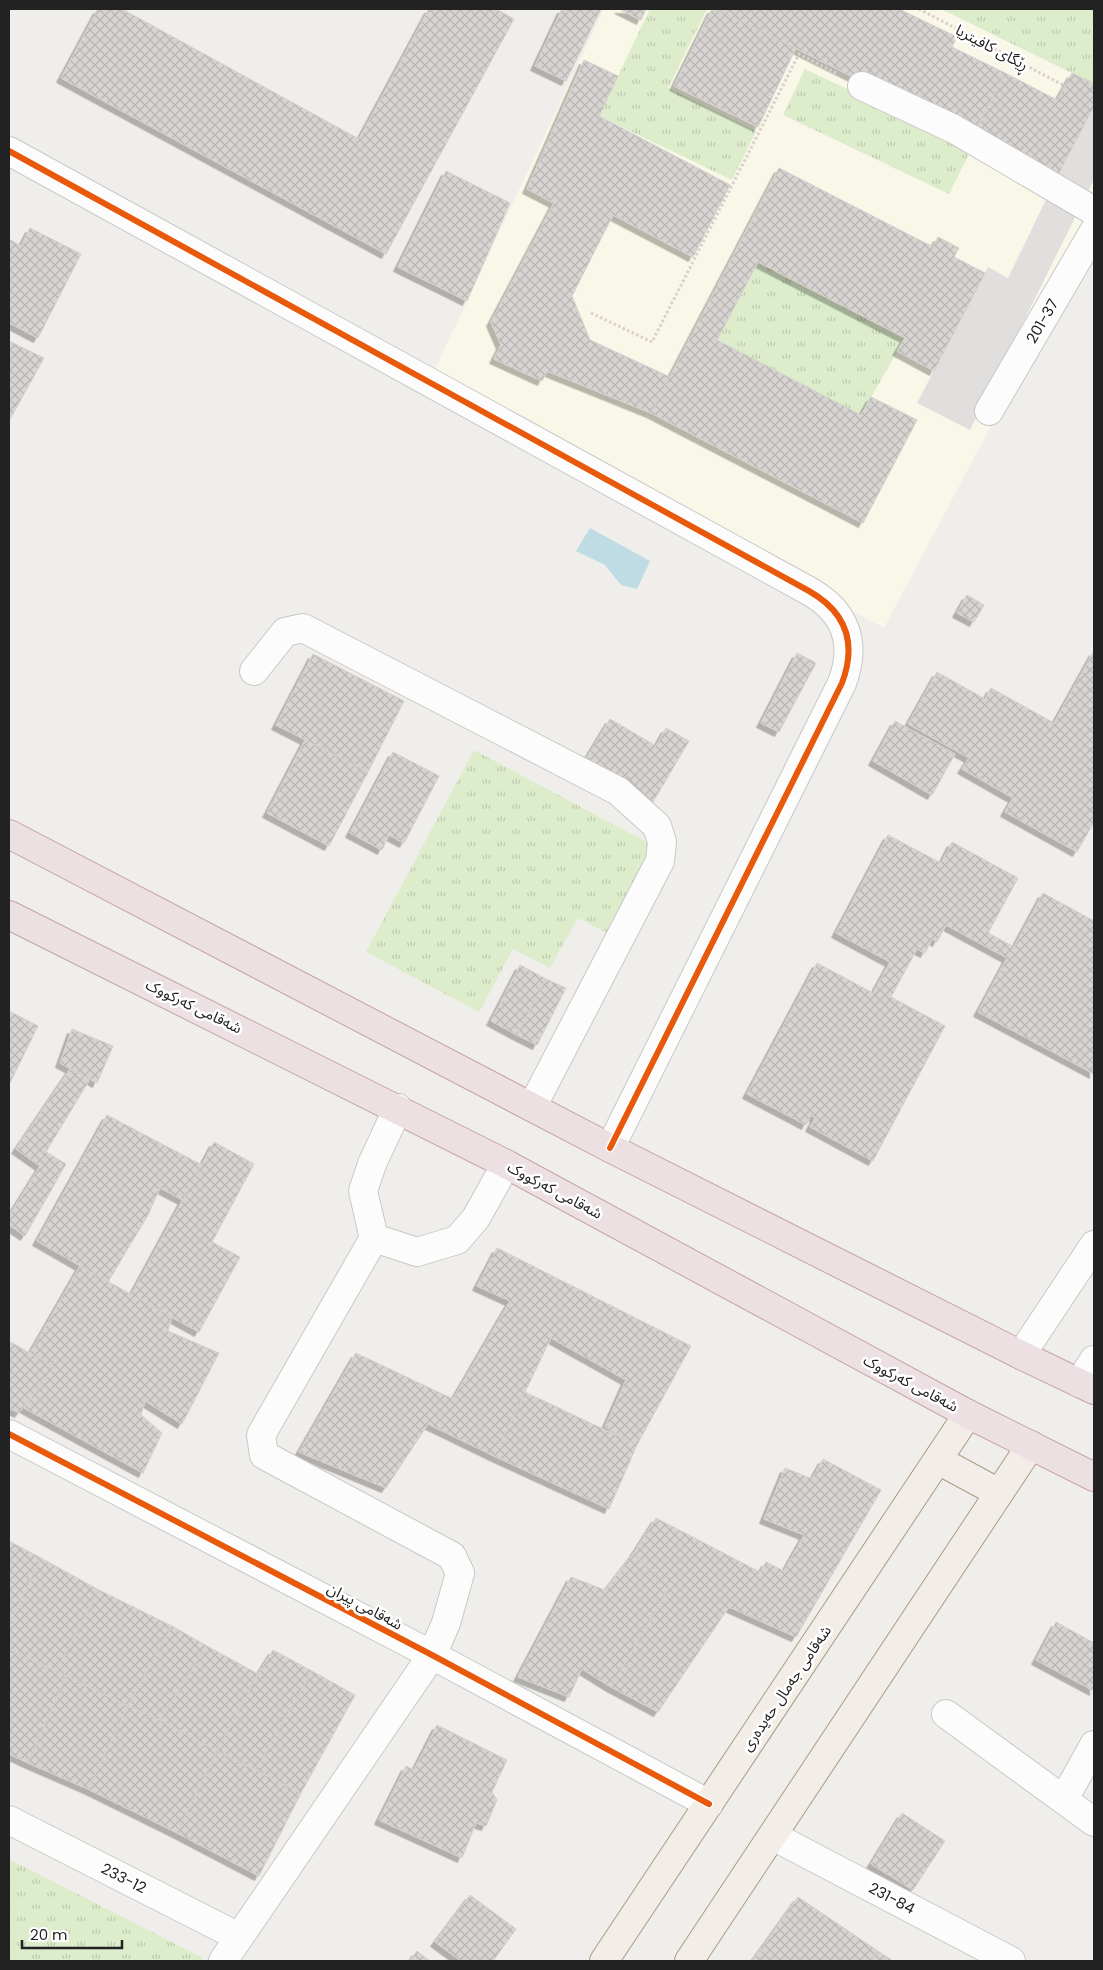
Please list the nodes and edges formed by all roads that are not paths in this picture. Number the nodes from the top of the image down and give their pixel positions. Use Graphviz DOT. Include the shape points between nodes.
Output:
graph roads {
  1 [pos="862,86"];
  2 [pos="9,152"];
  3 [pos="1094,211"];
  4 [pos="1094,231"];
  5 [pos="989,410"];
  6 [pos="254,671"];
  7 [pos="9,834"];
  8 [pos="9,915"];
  9 [pos="532,1107"];
  10 [pos="398,1108"];
  11 [pos="610,1148"];
  12 [pos="506,1164"];
  13 [pos="374,1238"];
  14 [pos="1094,1245"];
  15 [pos="1021,1355"];
  16 [pos="1094,1360"];
  17 [pos="1087,1386"];
  18 [pos="968,1414"];
  19 [pos="9,1434"];
  20 [pos="1031,1445"];
  21 [pos="938,1460"];
  22 [pos="1094,1477"];
  23 [pos="999,1493"];
  24 [pos="432,1655"];
  25 [pos="946,1714"];
  26 [pos="1094,1745"];
  27 [pos="1064,1799"];
  28 [pos="709,1804"];
  29 [pos="9,1820"];
  30 [pos="1094,1822"];
  31 [pos="773,1836"];
  32 [pos="239,1937"];
  33 [pos="223,1961"];
  34 [pos="604,1961"];
  35 [pos="689,1961"];
  36 [pos="1011,1961"];
  1 -- 3 [label="street" via="954,129"];
  2 -- 11 [label="street" via="808,591 837,613 846,629 849,647 848,666 842,683"];
  4 -- 5 [label="street, 201-37"];
  6 -- 9 [label="street" via="285,632 303,628 618,791 657,826 662,842 660,861"];
  7 -- 9 [label="highway"];
  8 -- 10 [label="highway, شەقامی کەرکووک"];
  9 -- 11 [label="highway"];
  10 -- 12 [label="highway, شەقامی کەرکووک"];
  10 -- 13 [label="street" via="363,1191"];
  11 -- 15 [label="highway"];
  12 -- 13 [label="street" via="476,1218 457,1240 417,1252"];
  12 -- 18 [label="highway, شەقامی کەرکووک"];
  13 -- 24 [label="street" via="261,1436 264,1455 452,1556 460,1573 446,1623"];
  14 -- 15 [label="street"];
  15 -- 17 [label="highway"];
  16 -- 17 [label="street"];
  18 -- 20 [label="highway, شەقامی کەرکووک"];
  18 -- 21 [label="main road, شەقامی جەمال حەیدەری"];
  19 -- 24 [label="street, شەقامی پیران"];
  20 -- 22 [label="highway, شەقامی کەرکووک"];
  20 -- 23 [label="main road"];
  21 -- 23 [label="main road"];
  21 -- 28 [label="main road, شەقامی جەمال حەیدەری"];
  23 -- 31 [label="main road"];
  24 -- 28 [label="street, شەقامی پیران"];
  24 -- 32 [label="street"];
  25 -- 27 [label="street"];
  26 -- 27 [label="street"];
  27 -- 30 [label="street"];
  28 -- 34 [label="main road, شەقامی جەمال حەیدەری"];
  29 -- 32 [label="street, 233-12"];
  31 -- 35 [label="main road"];
  31 -- 36 [label="street, 231-84"];
  32 -- 33 [label="street"];
}
